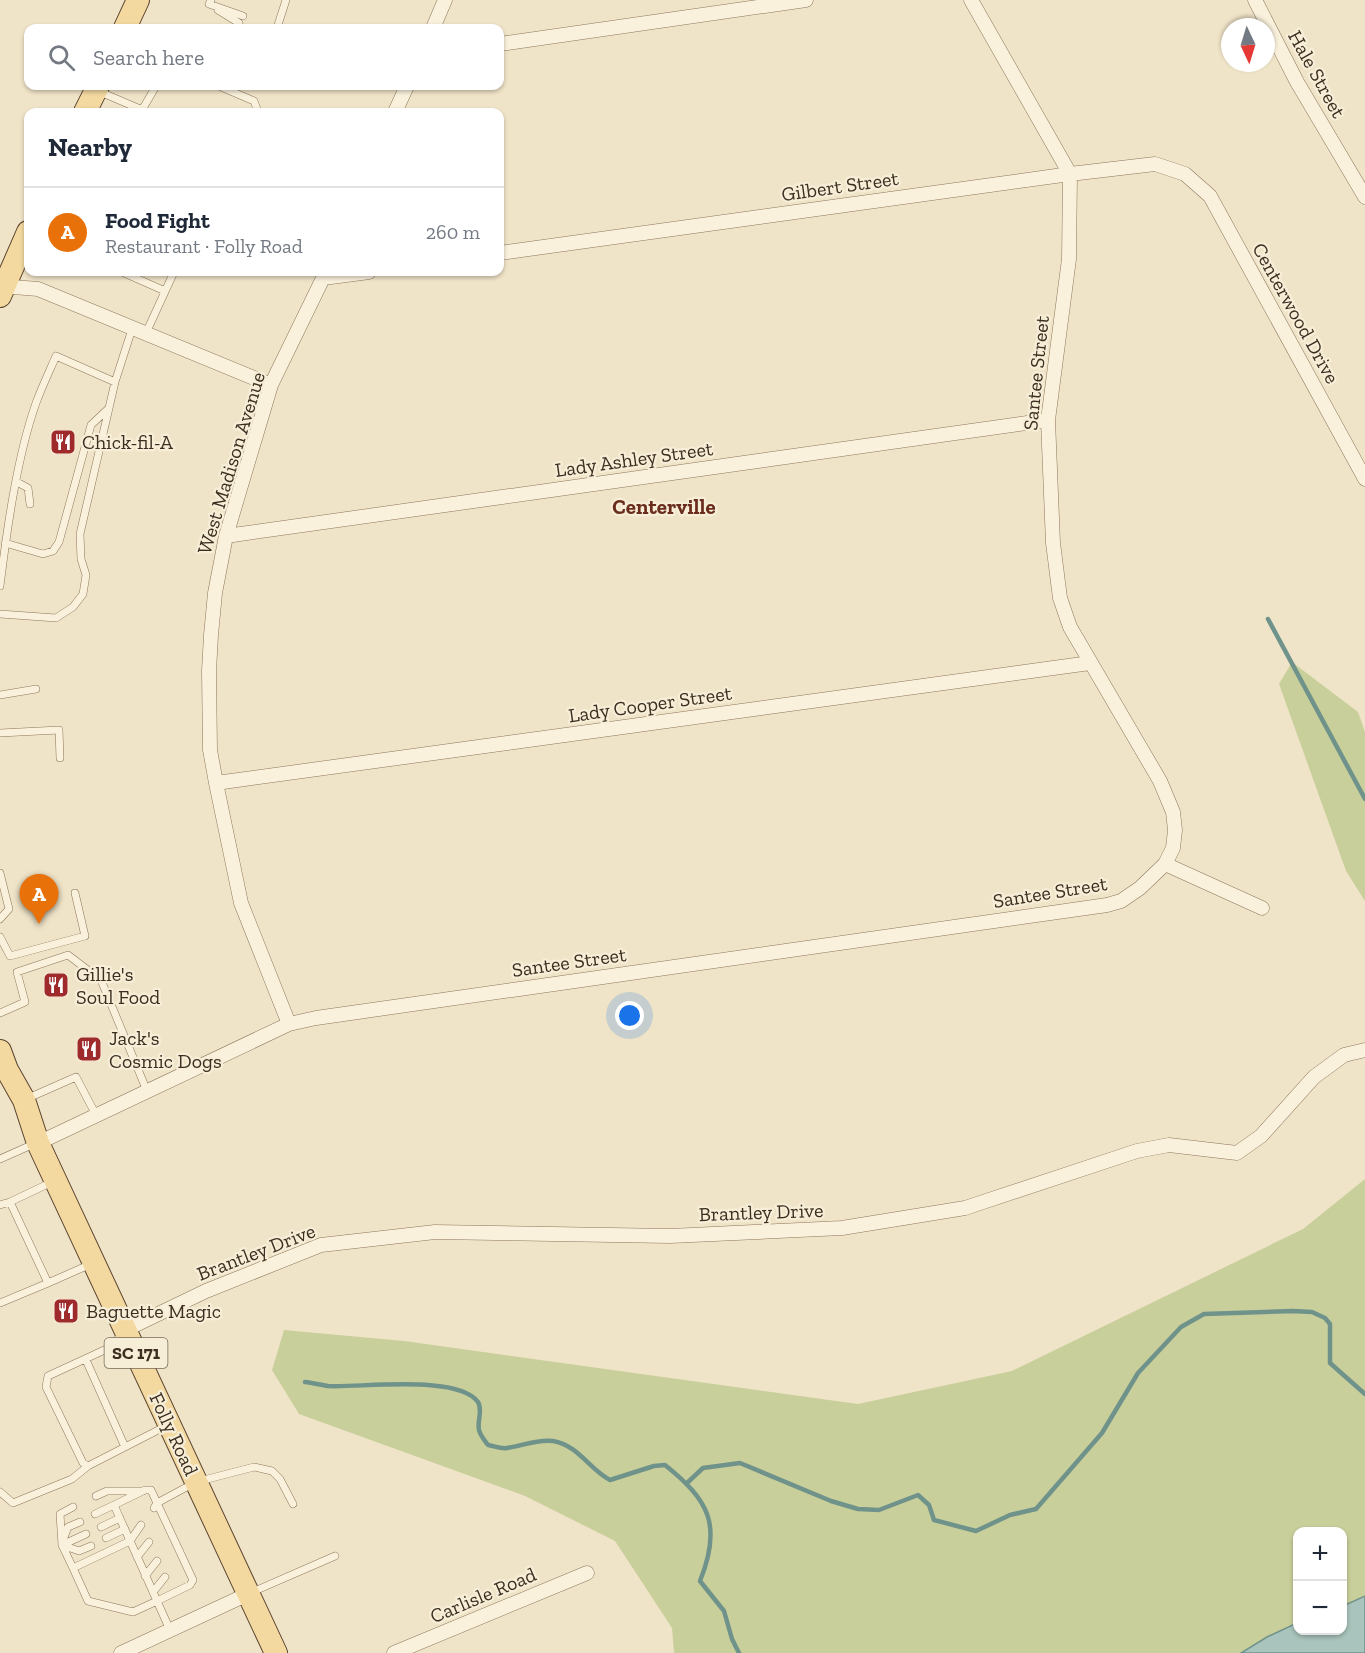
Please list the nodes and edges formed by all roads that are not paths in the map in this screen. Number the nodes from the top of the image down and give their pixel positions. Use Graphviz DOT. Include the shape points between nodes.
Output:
graph roads {
  1 [pos="138,0"];
  2 [pos="286,0"];
  3 [pos="446,0"];
  4 [pos="806,0"];
  5 [pos="971,0"];
  6 [pos="1255,0"];
  7 [pos="210,2"];
  8 [pos="243,16"];
  9 [pos="239,23"];
  10 [pos="127,24"];
  11 [pos="278,24"];
  12 [pos="435,24"];
  13 [pos="504,43"];
  14 [pos="96,90"];
  15 [pos="101,90"];
  16 [pos="154,90"];
  17 [pos="228,90"];
  18 [pos="405,90"];
  19 [pos="87,108"];
  20 [pos="139,108"];
  21 [pos="146,108"];
  22 [pos="256,108"];
  23 [pos="397,108"];
  24 [pos="1070,174"];
  25 [pos="1185,174"];
  26 [pos="1365,197"];
  27 [pos="24,240"];
  28 [pos="504,252"];
  29 [pos="131,276"];
  30 [pos="172,276"];
  31 [pos="324,276"];
  32 [pos="1,289"];
  33 [pos="165,291"];
  34 [pos="139,331"];
  35 [pos="115,382"];
  36 [pos="272,385"];
  37 [pos="109,407"];
  38 [pos="1048,420"];
  39 [pos="1365,479"];
  40 [pos="17,482"];
  41 [pos="30,504"];
  42 [pos="226,536"];
  43 [pos="5,543"];
  44 [pos="0,586"];
  45 [pos="0,614"];
  46 [pos="1090,663"];
  47 [pos="36,689"];
  48 [pos="0,695"];
  49 [pos="0,733"];
  50 [pos="60,758"];
  51 [pos="216,783"];
  52 [pos="1166,864"];
  53 [pos="0,873"];
  54 [pos="75,893"];
  55 [pos="1262,908"];
  56 [pos="0,919"];
  57 [pos="0,937"];
  58 [pos="0,1012"];
  59 [pos="289,1024"];
  60 [pos="1365,1050"];
  61 [pos="0,1051"];
  62 [pos="147,1091"];
  63 [pos="24,1100"];
  64 [pos="96,1115"];
  65 [pos="38,1143"];
  66 [pos="0,1159"];
  67 [pos="55,1180"];
  68 [pos="10,1202"];
  69 [pos="0,1205"];
  70 [pos="94,1263"];
  71 [pos="48,1283"];
  72 [pos="0,1303"];
  73 [pos="126,1330"];
  74 [pos="86,1359"];
  75 [pos="169,1425"];
  76 [pos="125,1447"];
  77 [pos="88,1466"];
  78 [pos="196,1482"];
  79 [pos="145,1491"];
  80 [pos="0,1492"];
  81 [pos="96,1496"];
  82 [pos="293,1504"];
  83 [pos="114,1505"];
  84 [pos="156,1505"];
  85 [pos="73,1507"];
  86 [pos="95,1514"];
  87 [pos="120,1518"];
  88 [pos="80,1522"];
  89 [pos="141,1525"];
  90 [pos="101,1527"];
  91 [pos="125,1529"];
  92 [pos="86,1534"];
  93 [pos="106,1538"];
  94 [pos="130,1541"];
  95 [pos="149,1542"];
  96 [pos="62,1545"];
  97 [pos="91,1546"];
  98 [pos="335,1556"];
  99 [pos="137,1557"];
  100 [pos="157,1561"];
  101 [pos="73,1568"];
  102 [pos="586,1573"];
  103 [pos="146,1576"];
  104 [pos="165,1577"];
  105 [pos="153,1592"];
  106 [pos="248,1594"];
  107 [pos="157,1601"];
  108 [pos="170,1630"];
  109 [pos="422,1648"];
  110 [pos="121,1653"];
  111 [pos="276,1653"];
  112 [pos="394,1653"];
  1 -- 10 [label="main road"];
  2 -- 11 [label="lane"];
  3 -- 12 [label="street"];
  4 -- 13 [label="street"];
  5 -- 24 [label="street"];
  6 -- 26 [label="street, Hale Street" via="1297,82"];
  7 -- 8 [label="lane"];
  7 -- 9 [label="lane"];
  14 -- 19 [label="main road"];
  15 -- 20 [label="lane"];
  16 -- 21 [label="lane"];
  17 -- 22 [label="lane" via="254,102"];
  18 -- 23 [label="street"];
  24 -- 25 [label="street, Gilbert Street" via="1155,164"];
  24 -- 28 [label="street, Gilbert Street"];
  24 -- 38 [label="street, Santee Street" via="1069,260"];
  25 -- 39 [label="street, Centerwood Drive" via="1210,196"];
  27 -- 32 [label="main road"];
  29 -- 33 [label="lane"];
  30 -- 33 [label="lane"];
  31 -- 36 [label="street, West Madison Avenue"];
  32 -- 34 [label="street" via="38,289"];
  33 -- 34 [label="lane"];
  34 -- 35 [label="lane"];
  34 -- 36 [label="street"];
  35 -- 37 [label="lane"];
  35 -- 40 [label="lane" via="56,356 36,404"];
  36 -- 42 [label="street, West Madison Avenue"];
  37 -- 43 [label="lane" via="91,425 59,542 53,551 43,554"];
  37 -- 45 [label="lane" via="80,534 86,575 83,594 73,607 56,618"];
  38 -- 42 [label="street, Lady Ashley Street"];
  38 -- 46 [label="street, Santee Street" via="1053,543 1060,598 1070,627"];
  40 -- 41 [label="lane" via="28,488"];
  40 -- 43 [label="lane"];
  42 -- 51 [label="street, West Madison Avenue" via="215,593 209,671 210,750"];
  43 -- 44 [label="lane"];
  46 -- 51 [label="street, Lady Cooper Street"];
  46 -- 52 [label="street, Santee Street" via="1160,781 1173,812 1173,848"];
  47 -- 48 [label="lane"];
  49 -- 50 [label="lane" via="59,730"];
  51 -- 59 [label="street, West Madison Avenue" via="241,903"];
  52 -- 55 [label="street"];
  52 -- 59 [label="street, Santee Street" via="1140,888 1107,905"];
  53 -- 56 [label="lane" via="9,909"];
  54 -- 57 [label="lane" via="85,936 10,956"];
  58 -- 62 [label="lane" via="26,1002 17,972 68,955 101,980"];
  59 -- 62 [label="street, Santee Street"];
  60 -- 73 [label="street, Brantley Drive" via="1344,1055 1314,1077 1261,1136 1237,1153 1170,1145 1137,1151 965,1208 842,1228 670,1236 435,1232 321,1245 206,1291"];
  61 -- 63 [label="main road, Folly Road / SC 171"];
  62 -- 64 [label="street, Santee Street"];
  63 -- 64 [label="lane" via="76,1077"];
  63 -- 65 [label="main road, Folly Road / SC 171"];
  64 -- 65 [label="street, Santee Street"];
  65 -- 66 [label="lane"];
  65 -- 67 [label="main road, Folly Road / SC 171"];
  67 -- 68 [label="lane"];
  67 -- 70 [label="main road, Folly Road / SC 171"];
  68 -- 69 [label="lane"];
  68 -- 71 [label="lane"];
  70 -- 71 [label="lane"];
  70 -- 73 [label="main road, Folly Road / SC 171"];
  71 -- 72 [label="lane"];
  73 -- 74 [label="lane" via="111,1347"];
  73 -- 75 [label="main road, Folly Road / SC 171"];
  74 -- 76 [label="lane"];
  74 -- 77 [label="lane" via="48,1376 45,1388 82,1463"];
  75 -- 76 [label="lane"];
  75 -- 78 [label="main road, Folly Road / SC 171"];
  76 -- 77 [label="lane"];
  77 -- 80 [label="lane" via="72,1479 13,1503"];
  78 -- 82 [label="lane" via="254,1467 272,1471"];
  78 -- 84 [label="lane"];
  78 -- 106 [label="main road, Folly Road / SC 171"];
  79 -- 81 [label="lane" via="107,1491"];
  79 -- 83 [label="lane"];
  79 -- 84 [label="lane" via="151,1490"];
  83 -- 86 [label="lane"];
  83 -- 87 [label="lane"];
  84 -- 107 [label="lane" via="193,1580"];
  85 -- 96 [label="lane" via="60,1514"];
  87 -- 90 [label="lane"];
  87 -- 91 [label="lane"];
  88 -- 96 [label="lane" via="68,1527"];
  89 -- 94 [label="lane"];
  91 -- 93 [label="lane"];
  91 -- 94 [label="lane"];
  92 -- 96 [label="lane"];
  94 -- 99 [label="lane"];
  94 -- 101 [label="lane"];
  95 -- 99 [label="lane"];
  96 -- 97 [label="lane" via="79,1551"];
  96 -- 101 [label="lane"];
  98 -- 106 [label="lane"];
  99 -- 103 [label="lane"];
  100 -- 103 [label="lane"];
  101 -- 107 [label="lane" via="88,1601 133,1612"];
  102 -- 109 [label="street, Carlisle Road"];
  103 -- 105 [label="lane"];
  104 -- 105 [label="lane"];
  105 -- 107 [label="lane"];
  106 -- 108 [label="street"];
  106 -- 111 [label="main road, Folly Road / SC 171"];
  107 -- 108 [label="lane"];
  108 -- 110 [label="street"];
  109 -- 112 [label="street, Carlisle Road"];
}
